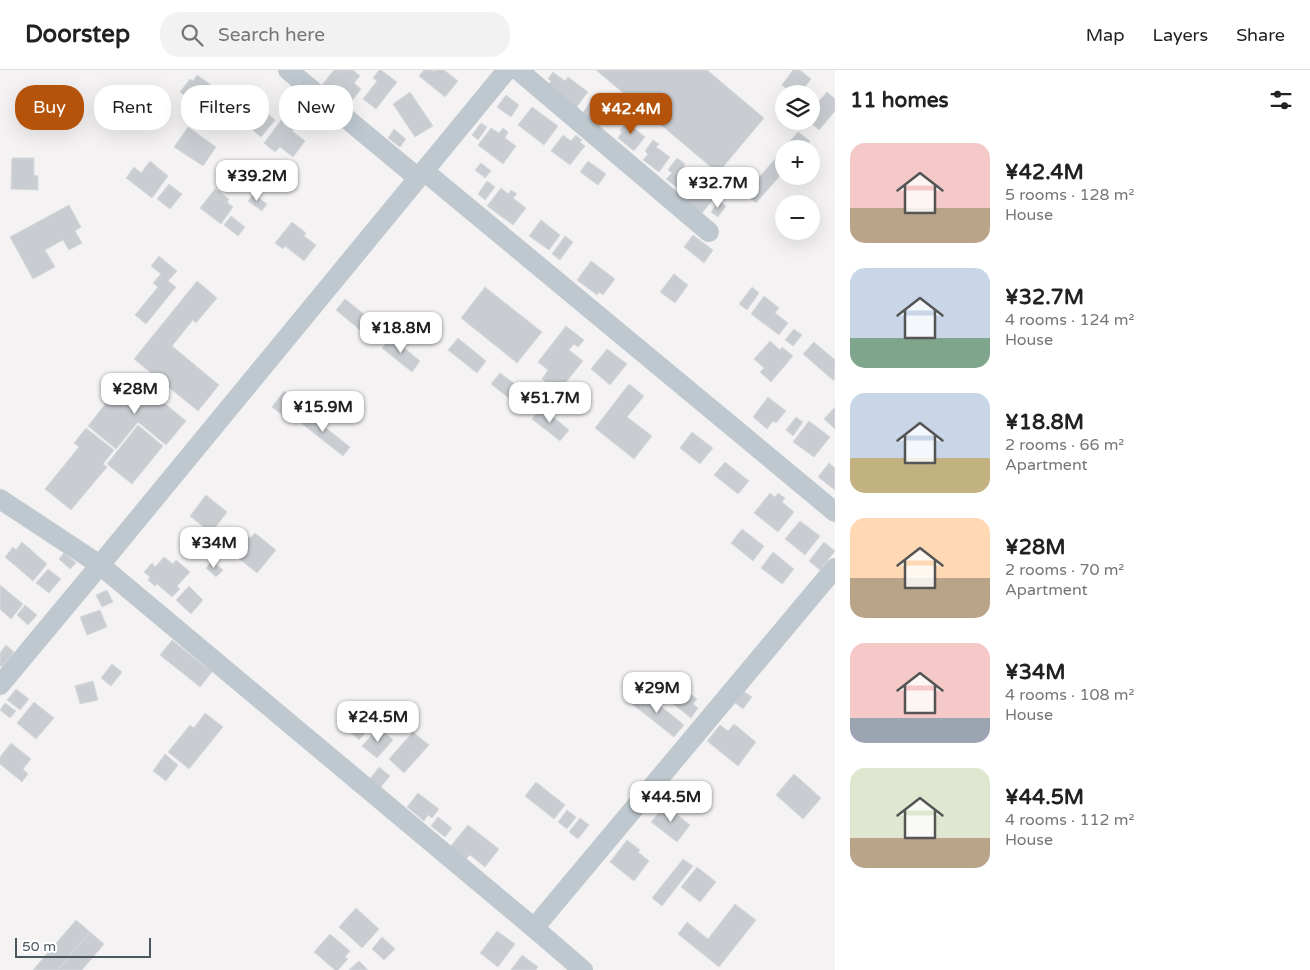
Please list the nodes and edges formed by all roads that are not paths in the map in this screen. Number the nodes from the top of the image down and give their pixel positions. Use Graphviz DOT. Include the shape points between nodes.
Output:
graph roads {
  1 [pos="288,70"];
  2 [pos="507,70"];
  3 [pos="518,70"];
  4 [pos="421,175"];
  5 [pos="709,232"];
  6 [pos="0,499"];
  7 [pos="835,512"];
  8 [pos="100,565"];
  9 [pos="835,568"];
  10 [pos="0,685"];
  11 [pos="534,928"];
  12 [pos="583,970"];
  1 -- 4 [label="street"];
  2 -- 4 [label="street"];
  3 -- 5 [label="street"];
  4 -- 7 [label="street"];
  4 -- 8 [label="street"];
  6 -- 8 [label="street"];
  8 -- 10 [label="street"];
  8 -- 11 [label="street"];
  9 -- 11 [label="street"];
  11 -- 12 [label="street"];
}
